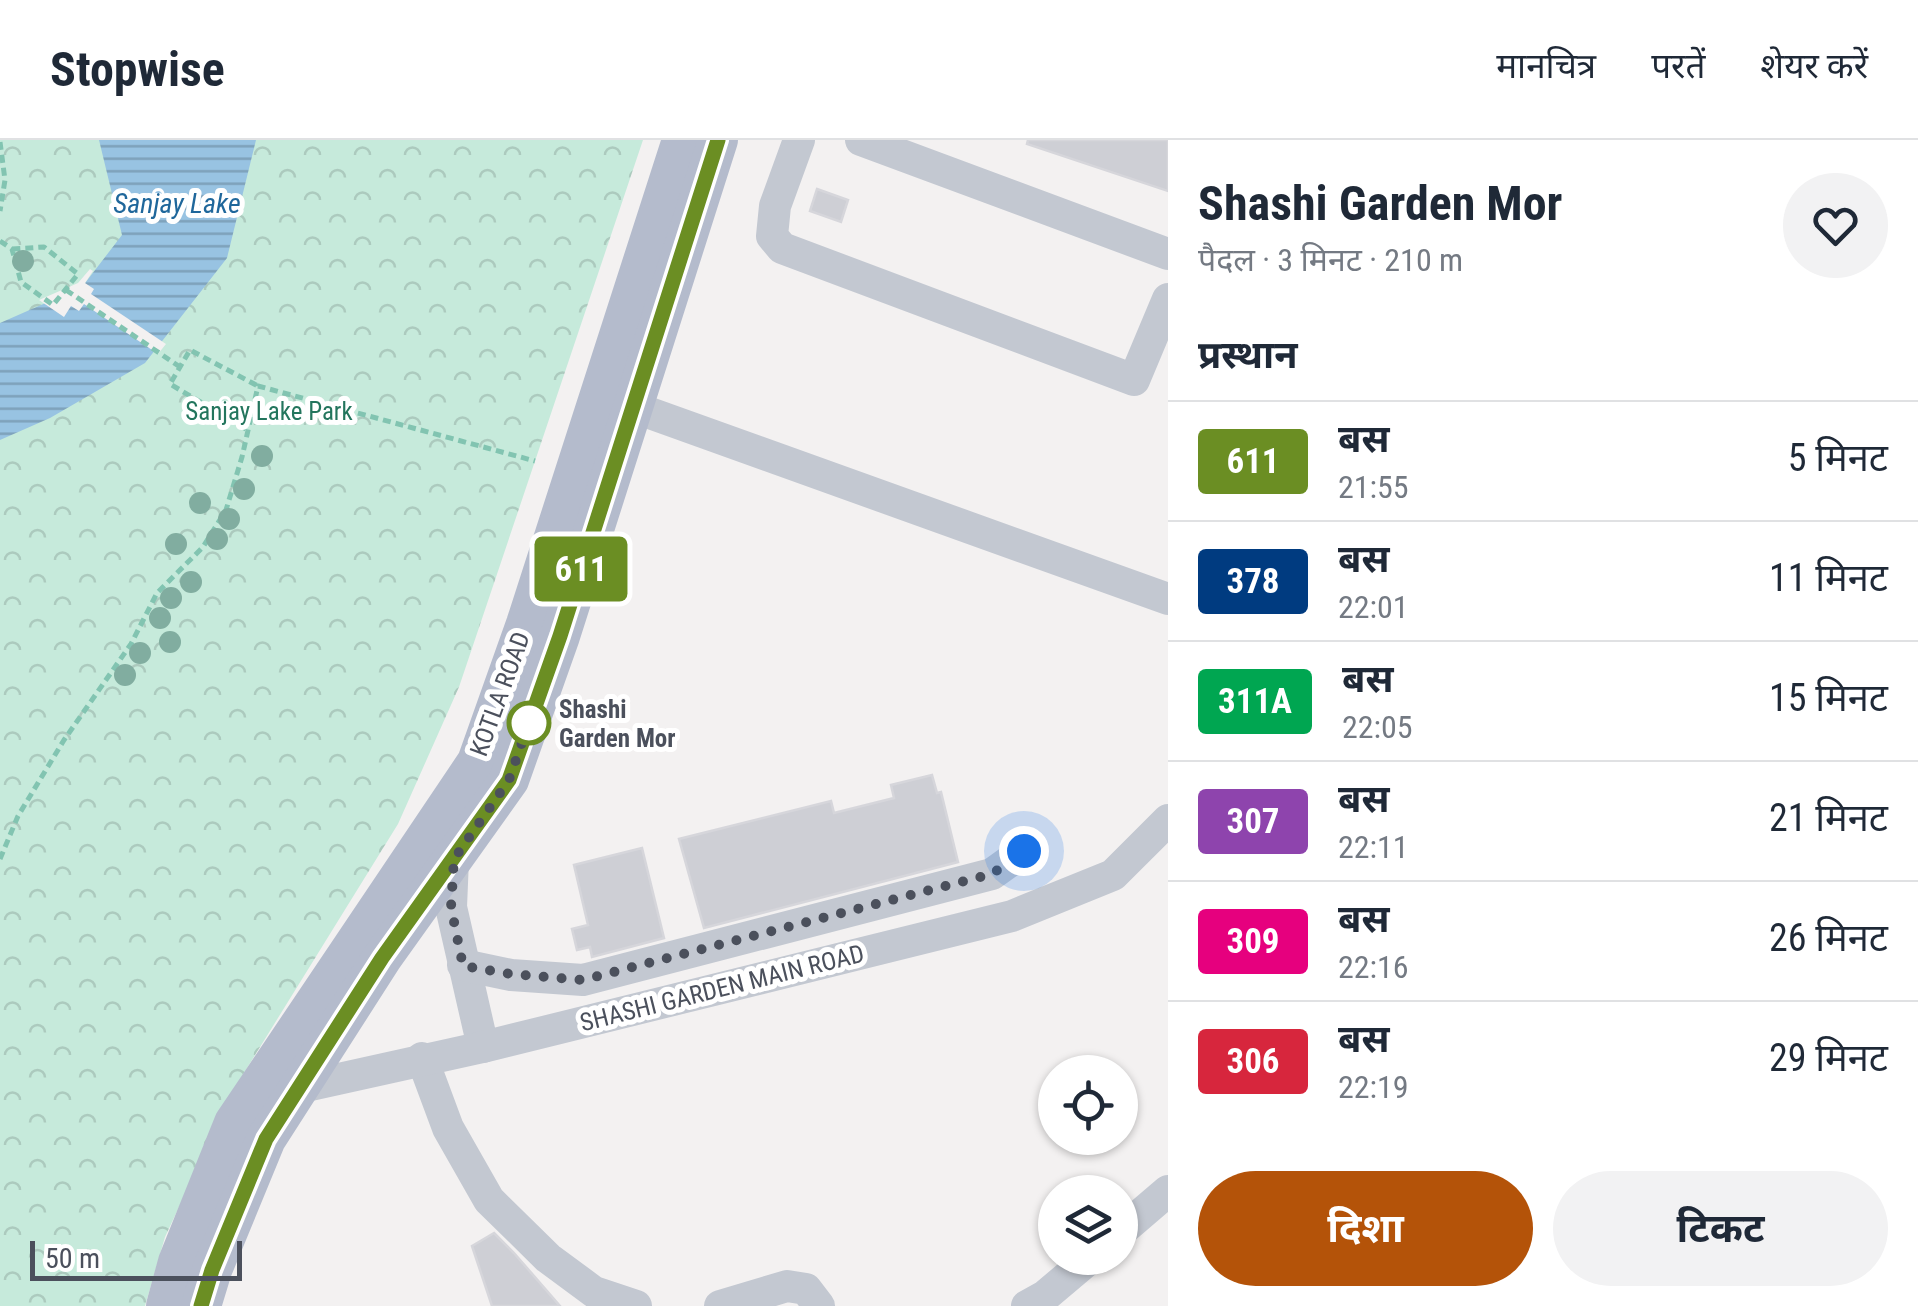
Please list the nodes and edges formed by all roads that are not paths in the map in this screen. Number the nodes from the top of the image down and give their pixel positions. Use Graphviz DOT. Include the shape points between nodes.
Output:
graph roads {
  1 [pos="682,140"];
  2 [pos="718,140"];
  3 [pos="799,140"];
  4 [pos="861,140"];
  5 [pos="1168,254"];
  6 [pos="1168,299"];
  7 [pos="633,407"];
  8 [pos="1168,599"];
  9 [pos="1168,820"];
  10 [pos="1024,851"];
  11 [pos="454,859"];
  12 [pos="463,966"];
  13 [pos="483,1047"];
  14 [pos="422,1058"];
  15 [pos="299,1088"];
  16 [pos="250,1099"];
  17 [pos="1168,1191"];
  18 [pos="1138,1217"];
  19 [pos="1070,1275"];
  20 [pos="595,1299"];
  21 [pos="166,1306"];
  22 [pos="201,1306"];
  23 [pos="636,1306"];
  24 [pos="720,1306"];
  25 [pos="819,1306"];
  26 [pos="1027,1306"];
  1 -- 16 [label="main road, KOTLA ROAD" via="477,762"];
  2 -- 7 [label="main road, KOTLA ROAD"];
  3 -- 6 [label="street" via="776,206 772,236 782,248 1134,380"];
  4 -- 5 [label="street"];
  7 -- 8 [label="street"];
  7 -- 11 [label="main road, KOTLA ROAD" via="509,780"];
  9 -- 13 [label="street, SHASHI GARDEN MAIN ROAD" via="1113,875 1012,916"];
  10 -- 12 [label="street" via="992,874 583,980"];
  11 -- 12 [label="street" via="451,907"];
  11 -- 15 [label="main road, KOTLA ROAD"];
  12 -- 13 [label="street"];
  13 -- 14 [label="street, SHASHI GARDEN MAIN ROAD"];
  14 -- 15 [label="street, SHASHI GARDEN MAIN ROAD"];
  14 -- 20 [label="street" via="448,1128 489,1200"];
  15 -- 16 [label="street, SHASHI GARDEN MAIN ROAD"];
  15 -- 22 [label="main road, KOTLA ROAD" via="266,1139"];
  16 -- 21 [label="main road, KOTLA ROAD" via="234,1123"];
  17 -- 18 [label="street"];
  19 -- 26 [label="street"];
  20 -- 23 [label="street"];
  24 -- 25 [label="street" via="787,1286 806,1289"];
}
